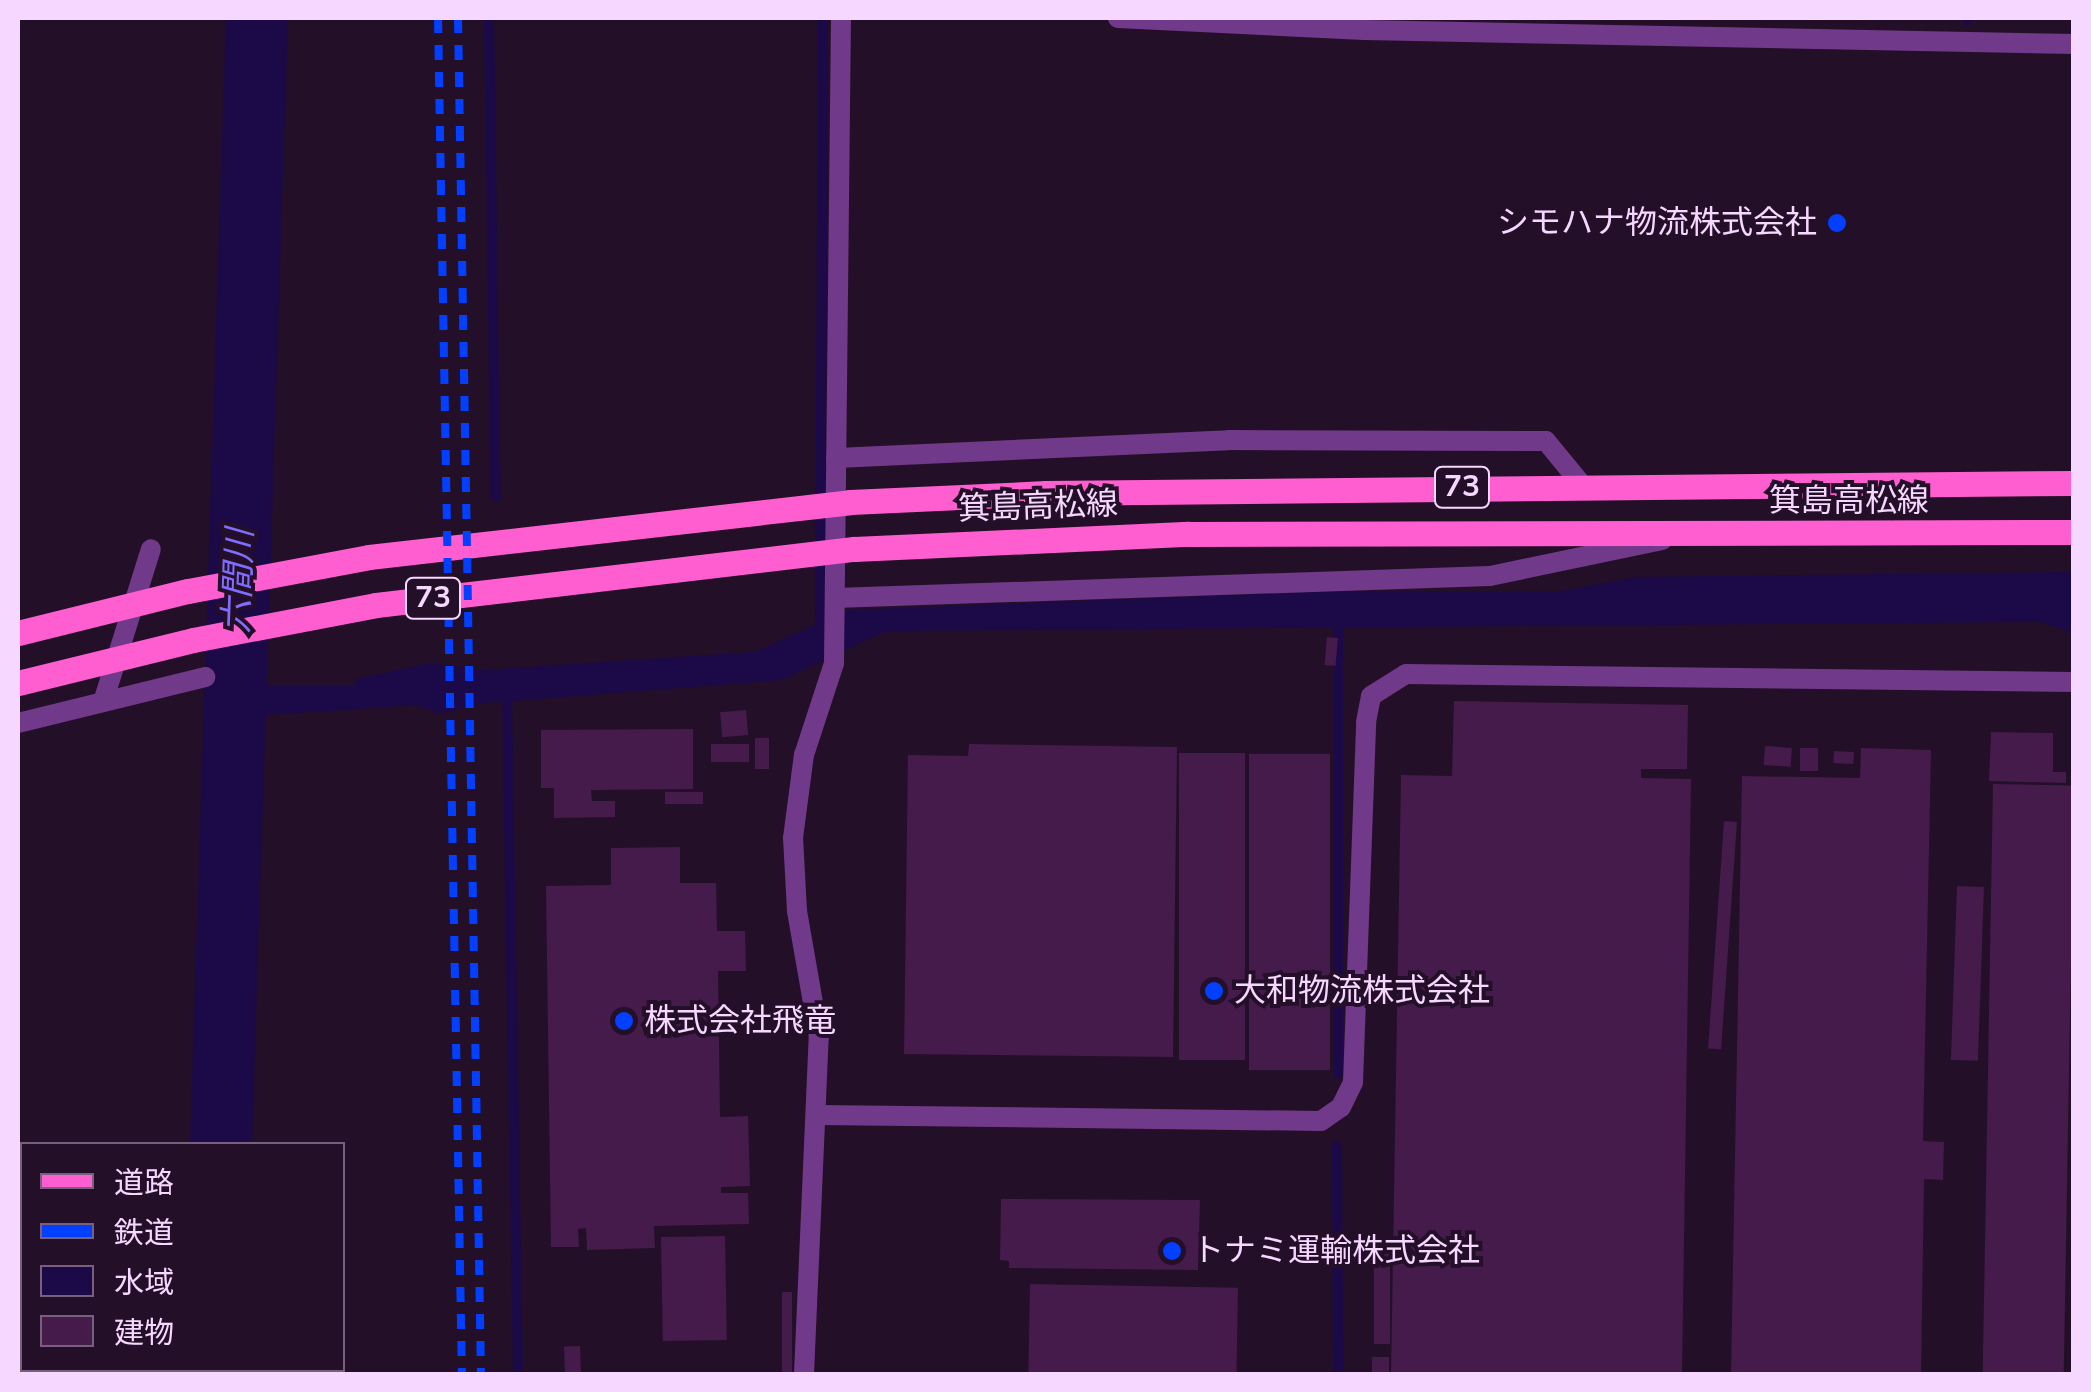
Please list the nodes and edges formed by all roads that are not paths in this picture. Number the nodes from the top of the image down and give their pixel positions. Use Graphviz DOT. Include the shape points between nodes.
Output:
graph roads {
  1 [pos="841,18"];
  2 [pos="1118,18"];
  3 [pos="1364,24"];
  4 [pos="2074,44"];
  5 [pos="836,458"];
  6 [pos="2074,483"];
  7 [pos="1584,486"];
  8 [pos="2074,532"];
  9 [pos="1688,535"];
  10 [pos="151,549"];
  11 [pos="834,605"];
  12 [pos="18,633"];
  13 [pos="205,677"];
  14 [pos="2074,682"];
  15 [pos="18,684"];
  16 [pos="102,702"];
  17 [pos="18,724"];
  18 [pos="818,1116"];
  19 [pos="804,1374"];
  1 -- 5 [label="street"];
  2 -- 3 [label="street"];
  3 -- 4 [label="street"];
  5 -- 7 [label="street" via="1229,440 1546,441"];
  5 -- 11 [label="street"];
  6 -- 7 [label="main road, 箕島高松線 / 73"];
  7 -- 12 [label="main road, 箕島高松線 / 73" via="1046,492 850,502 369,557 188,590"];
  8 -- 9 [label="main road, 箕島高松線 / 73"];
  9 -- 11 [label="street" via="1490,576"];
  9 -- 15 [label="main road, 箕島高松線 / 73" via="1189,534 854,550 376,606 193,640"];
  10 -- 16 [label="street"];
  11 -- 18 [label="street" via="834,663 804,755 793,838 797,910 818,1037"];
  13 -- 16 [label="street"];
  14 -- 18 [label="street" via="1406,674 1371,696 1366,722 1353,1082 1342,1107 1321,1121"];
  16 -- 17 [label="street"];
  18 -- 19 [label="street"];
}
